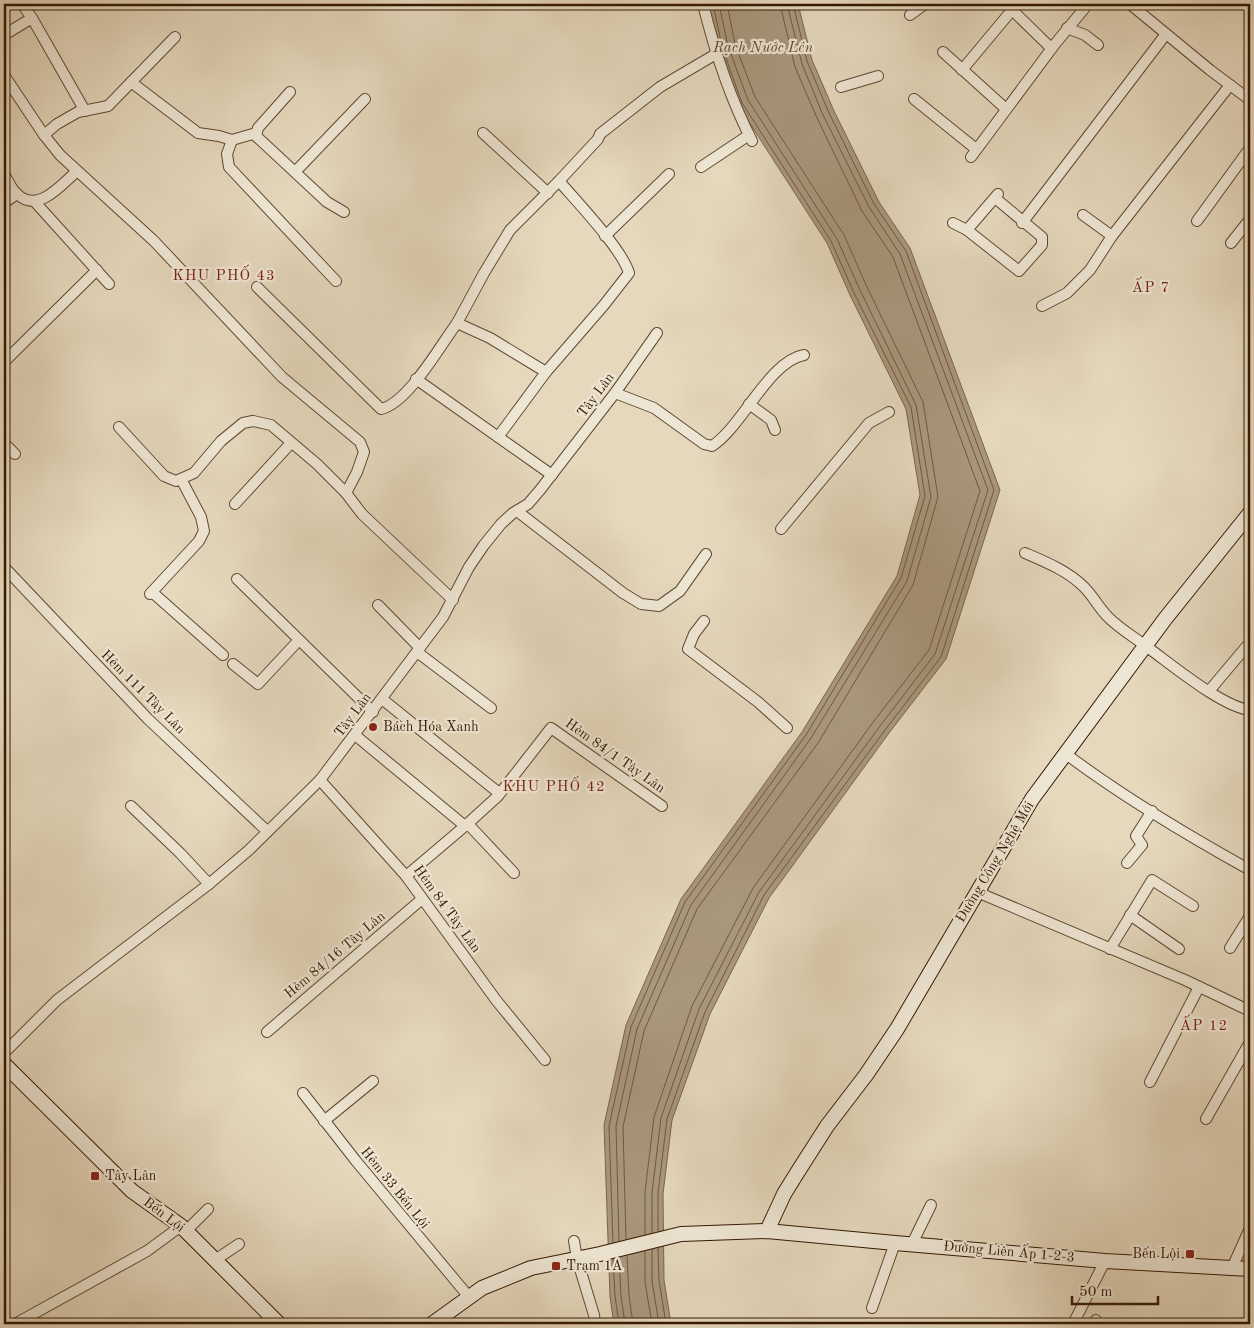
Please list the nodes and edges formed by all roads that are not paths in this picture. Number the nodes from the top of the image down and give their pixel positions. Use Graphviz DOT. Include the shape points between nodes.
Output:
graph roads {
  1 [pos="22,4"];
  2 [pos="703,4"];
  3 [pos="925,4"];
  4 [pos="1088,4"];
  5 [pos="1130,4"];
  6 [pos="1009,7"];
  7 [pos="910,15"];
  8 [pos="32,18"];
  9 [pos="1067,28"];
  10 [pos="1166,34"];
  11 [pos="4,35"];
  12 [pos="175,37"];
  13 [pos="1098,45"];
  14 [pos="1052,48"];
  15 [pos="943,52"];
  16 [pos="716,54"];
  17 [pos="962,70"];
  18 [pos="4,75"];
  19 [pos="878,76"];
  20 [pos="131,82"];
  21 [pos="1230,85"];
  22 [pos="841,87"];
  23 [pos="290,92"];
  24 [pos="365,99"];
  25 [pos="914,99"];
  26 [pos="1250,100"];
  27 [pos="1006,109"];
  28 [pos="85,111"];
  29 [pos="256,133"];
  30 [pos="483,133"];
  31 [pos="44,134"];
  32 [pos="232,140"];
  33 [pos="1250,148"];
  34 [pos="702,167"];
  35 [pos="77,171"];
  36 [pos="295,172"];
  37 [pos="4,174"];
  38 [pos="669,174"];
  39 [pos="559,181"];
  40 [pos="548,192"];
  41 [pos="17,194"];
  42 [pos="35,202"];
  43 [pos="4,204"];
  44 [pos="344,212"];
  45 [pos="1083,214"];
  46 [pos="1250,219"];
  47 [pos="1197,221"];
  48 [pos="954,223"];
  49 [pos="1022,223"];
  50 [pos="968,230"];
  51 [pos="605,236"];
  52 [pos="1112,236"];
  53 [pos="1231,243"];
  54 [pos="97,270"];
  55 [pos="336,281"];
  56 [pos="109,284"];
  57 [pos="257,287"];
  58 [pos="1042,306"];
  59 [pos="457,323"];
  60 [pos="657,333"];
  61 [pos="804,355"];
  62 [pos="4,362"];
  63 [pos="546,372"];
  64 [pos="416,379"];
  65 [pos="615,392"];
  66 [pos="749,404"];
  67 [pos="889,412"];
  68 [pos="119,427"];
  69 [pos="775,430"];
  70 [pos="498,437"];
  71 [pos="4,443"];
  72 [pos="291,443"];
  73 [pos="15,454"];
  74 [pos="552,475"];
  75 [pos="181,479"];
  76 [pos="346,493"];
  77 [pos="235,504"];
  78 [pos="517,511"];
  79 [pos="1250,513"];
  80 [pos="781,529"];
  81 [pos="1025,553"];
  82 [pos="706,554"];
  83 [pos="4,568"];
  84 [pos="237,579"];
  85 [pos="453,600"];
  86 [pos="378,605"];
  87 [pos="704,621"];
  88 [pos="299,640"];
  89 [pos="1146,646"];
  90 [pos="1246,647"];
  91 [pos="418,650"];
  92 [pos="223,655"];
  93 [pos="233,664"];
  94 [pos="1209,691"];
  95 [pos="382,699"];
  96 [pos="491,708"];
  97 [pos="1250,710"];
  98 [pos="373,712"];
  99 [pos="787,728"];
  100 [pos="355,735"];
  101 [pos="1066,754"];
  102 [pos="320,780"];
  103 [pos="500,794"];
  104 [pos="131,806"];
  105 [pos="662,806"];
  106 [pos="1152,811"];
  107 [pos="467,825"];
  108 [pos="268,831"];
  109 [pos="1127,864"];
  110 [pos="1250,870"];
  111 [pos="514,873"];
  112 [pos="406,876"];
  113 [pos="209,884"];
  114 [pos="977,892"];
  115 [pos="422,899"];
  116 [pos="1192,906"];
  117 [pos="1130,915"];
  118 [pos="1250,916"];
  119 [pos="1230,948"];
  120 [pos="1110,949"];
  121 [pos="1179,949"];
  122 [pos="1199,987"];
  123 [pos="1250,1010"];
  124 [pos="267,1032"];
  125 [pos="1250,1042"];
  126 [pos="4,1053"];
  127 [pos="545,1060"];
  128 [pos="4,1064"];
  129 [pos="372,1081"];
  130 [pos="1150,1082"];
  131 [pos="303,1093"];
  132 [pos="1206,1119"];
  133 [pos="324,1121"];
  134 [pos="931,1205"];
  135 [pos="208,1209"];
  136 [pos="183,1228"];
  137 [pos="1250,1228"];
  138 [pos="767,1230"];
  139 [pos="574,1241"];
  140 [pos="895,1243"];
  141 [pos="239,1244"];
  142 [pos="912,1244"];
  143 [pos="577,1259"];
  144 [pos="214,1260"];
  145 [pos="1105,1261"];
  146 [pos="1232,1268"];
  147 [pos="1250,1269"];
  148 [pos="469,1297"];
  149 [pos="872,1308"];
  150 [pos="15,1324"];
  151 [pos="279,1324"];
  152 [pos="432,1324"];
  153 [pos="595,1324"];
  154 [pos="1073,1324"];
  1 -- 8 [label="street"];
  2 -- 16 [label="street"];
  3 -- 7 [label="street"];
  4 -- 9 [label="street"];
  5 -- 10 [label="street"];
  6 -- 14 [label="street"];
  6 -- 17 [label="street"];
  8 -- 11 [label="street"];
  8 -- 28 [label="street"];
  9 -- 13 [label="street" via="1085,35"];
  9 -- 14 [label="street"];
  10 -- 21 [label="street"];
  10 -- 49 [label="street"];
  12 -- 20 [label="street"];
  14 -- 27 [label="street"];
  15 -- 17 [label="street"];
  16 -- 34 [label="street" via="737,111 751,138"];
  16 -- 39 [label="street" via="660,87 629,110 600,134"];
  17 -- 27 [label="street"];
  18 -- 31 [label="street"];
  19 -- 22 [label="street"];
  20 -- 28 [label="street" via="108,106"];
  20 -- 32 [label="street" via="198,133"];
  21 -- 26 [label="street"];
  21 -- 52 [label="street"];
  23 -- 29 [label="street"];
  24 -- 36 [label="street"];
  25 -- 27 [label="street" via="973,153"];
  28 -- 31 [label="street" via="78,112"];
  29 -- 32 [label="street"];
  29 -- 36 [label="street"];
  30 -- 40 [label="street"];
  31 -- 35 [label="street"];
  32 -- 55 [label="street" via="227,154 229,167"];
  33 -- 47 [label="street"];
  35 -- 42 [label="street" via="50,195"];
  35 -- 76 [label="street" via="154,241 282,377 360,442 364,452"];
  36 -- 44 [label="street" via="327,202"];
  37 -- 41 [label="street"];
  38 -- 51 [label="street"];
  39 -- 40 [label="street"];
  39 -- 51 [label="street"];
  40 -- 59 [label="street" via="510,230"];
  41 -- 42 [label="street"];
  41 -- 43 [label="street"];
  42 -- 54 [label="street"];
  45 -- 52 [label="street"];
  46 -- 53 [label="street"];
  48 -- 50 [label="street"];
  49 -- 50 [label="street" via="996,195"];
  49 -- 50 [label="street" via="1042,237 1042,245 1019,271"];
  51 -- 63 [label="street" via="629,274"];
  52 -- 58 [label="street" via="1090,270 1067,294"];
  54 -- 56 [label="street"];
  54 -- 62 [label="street"];
  57 -- 64 [label="street" via="381,409 396,402"];
  59 -- 63 [label="street" via="490,338"];
  59 -- 64 [label="street"];
  60 -- 65 [label="street, Tây Lân"];
  61 -- 66 [label="street" via="794,357"];
  63 -- 70 [label="street"];
  64 -- 70 [label="street"];
  65 -- 66 [label="street" via="654,408 704,444 712,446 729,431"];
  65 -- 74 [label="street, Tây Lân"];
  66 -- 69 [label="street" via="771,420"];
  67 -- 80 [label="street" via="869,423"];
  68 -- 75 [label="street" via="164,476 176,481"];
  70 -- 74 [label="street"];
  71 -- 73 [label="street"];
  72 -- 75 [label="street" via="272,426 253,421 243,423 194,473"];
  72 -- 76 [label="street"];
  72 -- 77 [label="street"];
  74 -- 78 [label="street, Tây Lân" via="528,504"];
  75 -- 92 [label="street" via="202,517 204,531 199,541 151,593"];
  76 -- 85 [label="street" via="362,514"];
  78 -- 82 [label="street" via="623,593 642,604 659,606 680,591"];
  78 -- 85 [label="street, Tây Lân" via="484,545"];
  79 -- 89 [label="street, Đường Công Nghệ Mới"];
  81 -- 89 [label="street" via="1059,568 1084,587 1107,616"];
  83 -- 108 [label="street, Hẻm 111 Tây Lân" via="148,720"];
  84 -- 88 [label="street"];
  85 -- 91 [label="street, Tây Lân"];
  86 -- 91 [label="street"];
  87 -- 99 [label="street" via="688,649"];
  88 -- 93 [label="street" via="258,684"];
  88 -- 98 [label="street"];
  89 -- 94 [label="street"];
  89 -- 101 [label="street, Đường Công Nghệ Mới"];
  90 -- 94 [label="street"];
  91 -- 95 [label="street, Tây Lân"];
  91 -- 96 [label="street"];
  94 -- 97 [label="street" via="1240,709"];
  95 -- 98 [label="street, Tây Lân"];
  95 -- 103 [label="street"];
  98 -- 100 [label="street, Tây Lân"];
  100 -- 102 [label="street, Tây Lân"];
  100 -- 107 [label="street"];
  101 -- 106 [label="street" via="1100,780"];
  101 -- 114 [label="street, Đường Công Nghệ Mới" via="1032,799"];
  102 -- 108 [label="street, Tây Lân"];
  102 -- 112 [label="street, Hẻm 84 Tây Lân"];
  103 -- 105 [label="street, Hẻm 84/1 Tây Lân" via="551,728"];
  103 -- 107 [label="street, Hẻm 84/1 Tây Lân"];
  104 -- 113 [label="street"];
  106 -- 109 [label="street" via="1136,836 1142,845"];
  106 -- 110 [label="street"];
  107 -- 111 [label="street"];
  107 -- 112 [label="street, Hẻm 84/1 Tây Lân"];
  108 -- 113 [label="street, Tây Lân"];
  112 -- 115 [label="street, Hẻm 84 Tây Lân"];
  113 -- 126 [label="street, Tây Lân" via="56,1000"];
  114 -- 120 [label="street"];
  114 -- 138 [label="street, Đường Công Nghệ Mới" via="897,1029 797,1173"];
  115 -- 124 [label="street, Hẻm 84/16 Tây Lân"];
  115 -- 127 [label="street, Hẻm 84 Tây Lân" via="496,1000"];
  116 -- 117 [label="street" via="1152,880"];
  117 -- 120 [label="street"];
  117 -- 121 [label="street"];
  118 -- 119 [label="street"];
  120 -- 122 [label="street"];
  122 -- 123 [label="street"];
  122 -- 130 [label="street"];
  125 -- 132 [label="street"];
  128 -- 136 [label="street, Bến Lội" via="132,1191"];
  129 -- 133 [label="street"];
  131 -- 133 [label="street, Hẻm 33 Bến Lội"];
  133 -- 148 [label="street, Hẻm 33 Bến Lội"];
  134 -- 142 [label="street"];
  135 -- 136 [label="street"];
  136 -- 144 [label="street, Bến Lội"];
  136 -- 150 [label="street"];
  137 -- 146 [label="street"];
  138 -- 140 [label="street, Đường Liên Ấp 1-2-3"];
  138 -- 143 [label="street, Đường Liên Ấp 1-2-3" via="681,1234"];
  139 -- 143 [label="street"];
  140 -- 142 [label="street, Đường Liên Ấp 1-2-3"];
  140 -- 149 [label="street"];
  141 -- 144 [label="street"];
  142 -- 145 [label="street, Đường Liên Ấp 1-2-3"];
  143 -- 148 [label="street, Đường Liên Ấp 1-2-3" via="531,1268 482,1288"];
  143 -- 153 [label="street"];
  144 -- 151 [label="street, Bến Lội"];
  145 -- 146 [label="street, Đường Liên Ấp 1-2-3"];
  145 -- 154 [label="street"];
  146 -- 147 [label="street, Đường Liên Ấp 1-2-3"];
  148 -- 152 [label="street, Đường Liên Ấp 1-2-3"];
}
